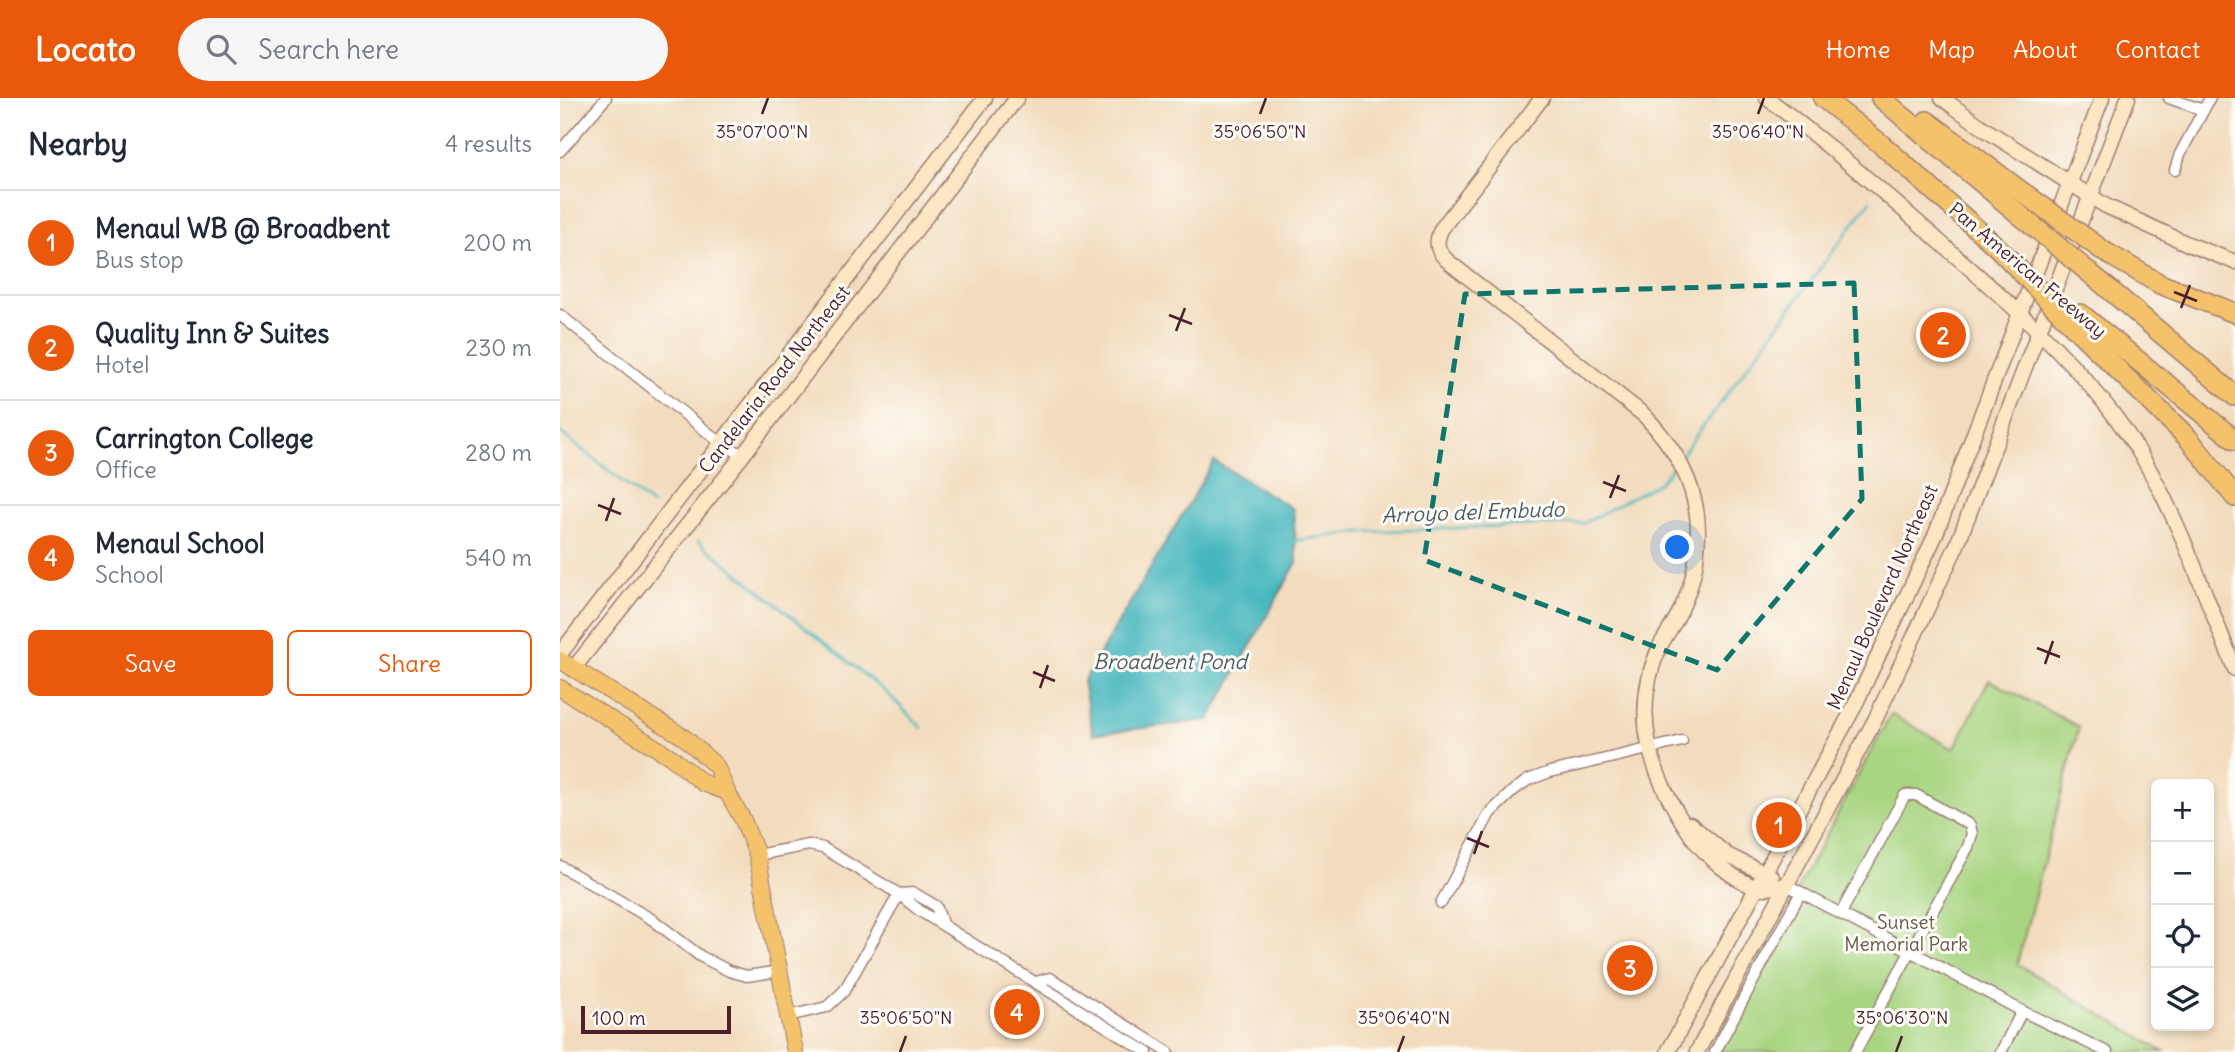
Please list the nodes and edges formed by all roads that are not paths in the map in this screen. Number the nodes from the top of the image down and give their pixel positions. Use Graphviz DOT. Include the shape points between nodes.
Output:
graph roads {
  1 [pos="606,98"];
  2 [pos="985,98"];
  3 [pos="1017,98"];
  4 [pos="1542,98"];
  5 [pos="1767,98"];
  6 [pos="1824,98"];
  7 [pos="1881,98"];
  8 [pos="1896,98"];
  9 [pos="1942,98"];
  10 [pos="2102,98"];
  11 [pos="2128,98"];
  12 [pos="2169,98"];
  13 [pos="2210,98"];
  14 [pos="2203,110"];
  15 [pos="560,151"];
  16 [pos="2175,170"];
  17 [pos="2068,184"];
  18 [pos="2088,197"];
  19 [pos="2020,202"];
  20 [pos="2235,262"];
  21 [pos="2160,284"];
  22 [pos="2235,304"];
  23 [pos="2019,312"];
  24 [pos="2235,313"];
  25 [pos="560,315"];
  26 [pos="2079,322"];
  27 [pos="2039,331"];
  28 [pos="2235,396"];
  29 [pos="2235,440"];
  30 [pos="721,443"];
  31 [pos="743,456"];
  32 [pos="2235,497"];
  33 [pos="560,654"];
  34 [pos="566,664"];
  35 [pos="2235,669"];
  36 [pos="560,685"];
  37 [pos="1682,741"];
  38 [pos="1649,750"];
  39 [pos="727,792"];
  40 [pos="1683,819"];
  41 [pos="758,855"];
  42 [pos="560,866"];
  43 [pos="1764,874"];
  44 [pos="1757,888"];
  45 [pos="1794,888"];
  46 [pos="899,894"];
  47 [pos="1441,903"];
  48 [pos="1840,913"];
  49 [pos="1910,950"];
  50 [pos="780,971"];
  51 [pos="1036,982"];
  52 [pos="2022,1012"];
  53 [pos="788,1016"];
  54 [pos="795,1052"];
  55 [pos="1147,1052"];
  56 [pos="1168,1052"];
  57 [pos="1668,1052"];
  58 [pos="1697,1052"];
  59 [pos="1715,1052"];
  60 [pos="1855,1052"];
  61 [pos="2001,1052"];
  62 [pos="2107,1052"];
  1 -- 15 [label="street"];
  2 -- 30 [label="main road, Candelaria Road Northeast"];
  3 -- 31 [label="main road, Candelaria Road Northeast"];
  4 -- 38 [label="main road" via="1442,228 1437,245 1442,257 1644,415 1669,444 1686,476 1697,523 1696,561 1685,600 1651,672 1646,701"];
  5 -- 23 [label="main road"];
  6 -- 26 [label="highway, Pan American Freeway, bridge"];
  7 -- 19 [label="highway, Pan American Freeway"];
  8 -- 19 [label="highway"];
  9 -- 17 [label="main road"];
  10 -- 17 [label="main road, Menaul Boulevard Northeast"];
  11 -- 18 [label="main road"];
  12 -- 14 [label="street"];
  13 -- 14 [label="street"];
  14 -- 16 [label="street"];
  17 -- 18 [label="main road"];
  17 -- 23 [label="main road, Menaul Boulevard Northeast"];
  18 -- 20 [label="main road"];
  18 -- 27 [label="main road"];
  19 -- 21 [label="highway, bridge"];
  19 -- 28 [label="highway, Pan American Freeway, bridge" via="2097,279"];
  21 -- 22 [label="highway"];
  21 -- 24 [label="highway"];
  23 -- 27 [label="main road"];
  23 -- 43 [label="main road, Menaul Boulevard Northeast" via="1935,536 1853,709"];
  25 -- 30 [label="street"];
  26 -- 29 [label="highway, Pan American Freeway"];
  26 -- 32 [label="highway" via="2188,438"];
  27 -- 35 [label="main road" via="2096,391 2144,460 2178,528"];
  27 -- 45 [label="main road" via="1957,545"];
  30 -- 31 [label="street"];
  30 -- 33 [label="main road, Candelaria Road Northeast"];
  31 -- 34 [label="main road, Candelaria Road Northeast"];
  34 -- 36 [label="main road, Candelaria Road Northeast"];
  34 -- 39 [label="main road" via="685,738 716,766"];
  36 -- 39 [label="main road" via="703,783"];
  37 -- 38 [label="street"];
  38 -- 40 [label="main road" via="1659,781"];
  38 -- 47 [label="street" via="1568,767 1528,780 1514,790 1490,813"];
  39 -- 41 [label="main road"];
  40 -- 43 [label="main road" via="1727,855"];
  40 -- 44 [label="main road" via="1708,857"];
  41 -- 46 [label="street" via="809,845 823,848"];
  41 -- 50 [label="main road"];
  42 -- 50 [label="street" via="729,971 747,976"];
  43 -- 44 [label="main road, Menaul Boulevard Northeast"];
  43 -- 45 [label="main road"];
  44 -- 45 [label="main road"];
  44 -- 57 [label="main road, Menaul Boulevard Northeast"];
  45 -- 48 [label="street"];
  45 -- 58 [label="main road"];
  45 -- 59 [label="street"];
  46 -- 51 [label="street" via="914,893 936,906 942,923"];
  46 -- 53 [label="street" via="844,991 827,1007"];
  48 -- 49 [label="street"];
  48 -- 49 [label="street" via="1899,803 1905,795 1916,795 1970,825 1972,834"];
  49 -- 52 [label="street"];
  49 -- 60 [label="street"];
  50 -- 53 [label="main road"];
  51 -- 55 [label="street"];
  51 -- 56 [label="street" via="1050,978"];
  52 -- 61 [label="street"];
  52 -- 62 [label="street"];
  53 -- 54 [label="main road"];
}
